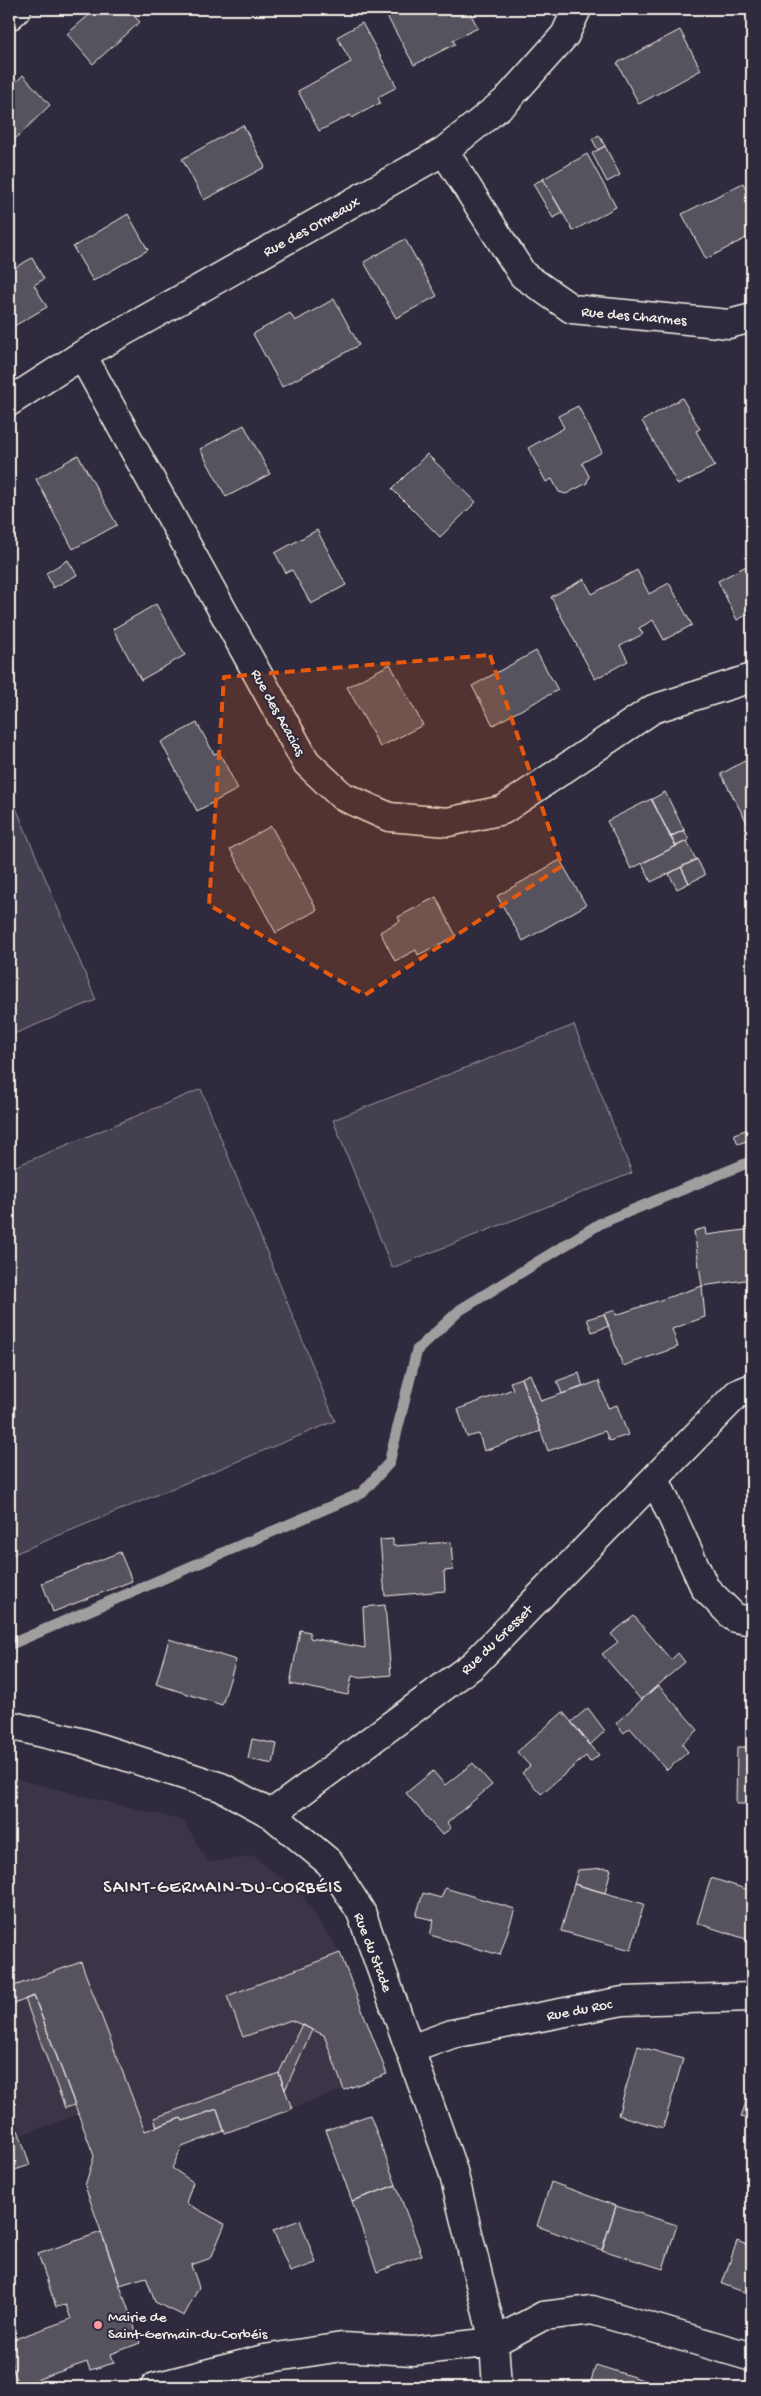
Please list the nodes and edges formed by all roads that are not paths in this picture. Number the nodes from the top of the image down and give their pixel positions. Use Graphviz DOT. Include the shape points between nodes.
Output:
graph roads {
  1 [pos="17,9"];
  2 [pos="576,9"];
  3 [pos="9,16"];
  4 [pos="444,151"];
  5 [pos="752,318"];
  6 [pos="82,355"];
  7 [pos="9,402"];
  8 [pos="752,678"];
  9 [pos="752,1388"];
  10 [pos="655,1479"];
  11 [pos="752,1621"];
  12 [pos="9,1726"];
  13 [pos="271,1814"];
  14 [pos="752,1997"];
  15 [pos="410,2049"];
  16 [pos="494,2342"];
  17 [pos="752,2358"];
  18 [pos="156,2387"];
  19 [pos="497,2387"];
  1 -- 3 [label="street"];
  2 -- 4 [label="street, Rue des Ormeaux" via="566,35 506,101"];
  4 -- 5 [label="street, Rue des Charmes" via="523,275 572,309 729,324"];
  4 -- 6 [label="street, Rue des Ormeaux"];
  6 -- 7 [label="street, Rue des Ormeaux"];
  6 -- 8 [label="street, Rue des Acacias" via="306,762 342,796 389,817 448,822 503,810 653,709"];
  9 -- 10 [label="street, Rue du Gresset" via="737,1394"];
  10 -- 11 [label="street" via="706,1588 735,1618"];
  10 -- 13 [label="street, Rue du Gresset" via="473,1665"];
  12 -- 13 [label="street, Rue du Stade" via="84,1743 221,1787"];
  13 -- 15 [label="street, Rue du Stade" via="330,1864 361,1912"];
  14 -- 15 [label="street, Rue du Roc" via="623,2001 452,2034"];
  15 -- 16 [label="street, Rue du Stade" via="453,2171"];
  16 -- 17 [label="street" via="543,2316 592,2310"];
  16 -- 18 [label="street" via="413,2351 342,2347 264,2359"];
  16 -- 19 [label="street, Rue du Stade"];
}
